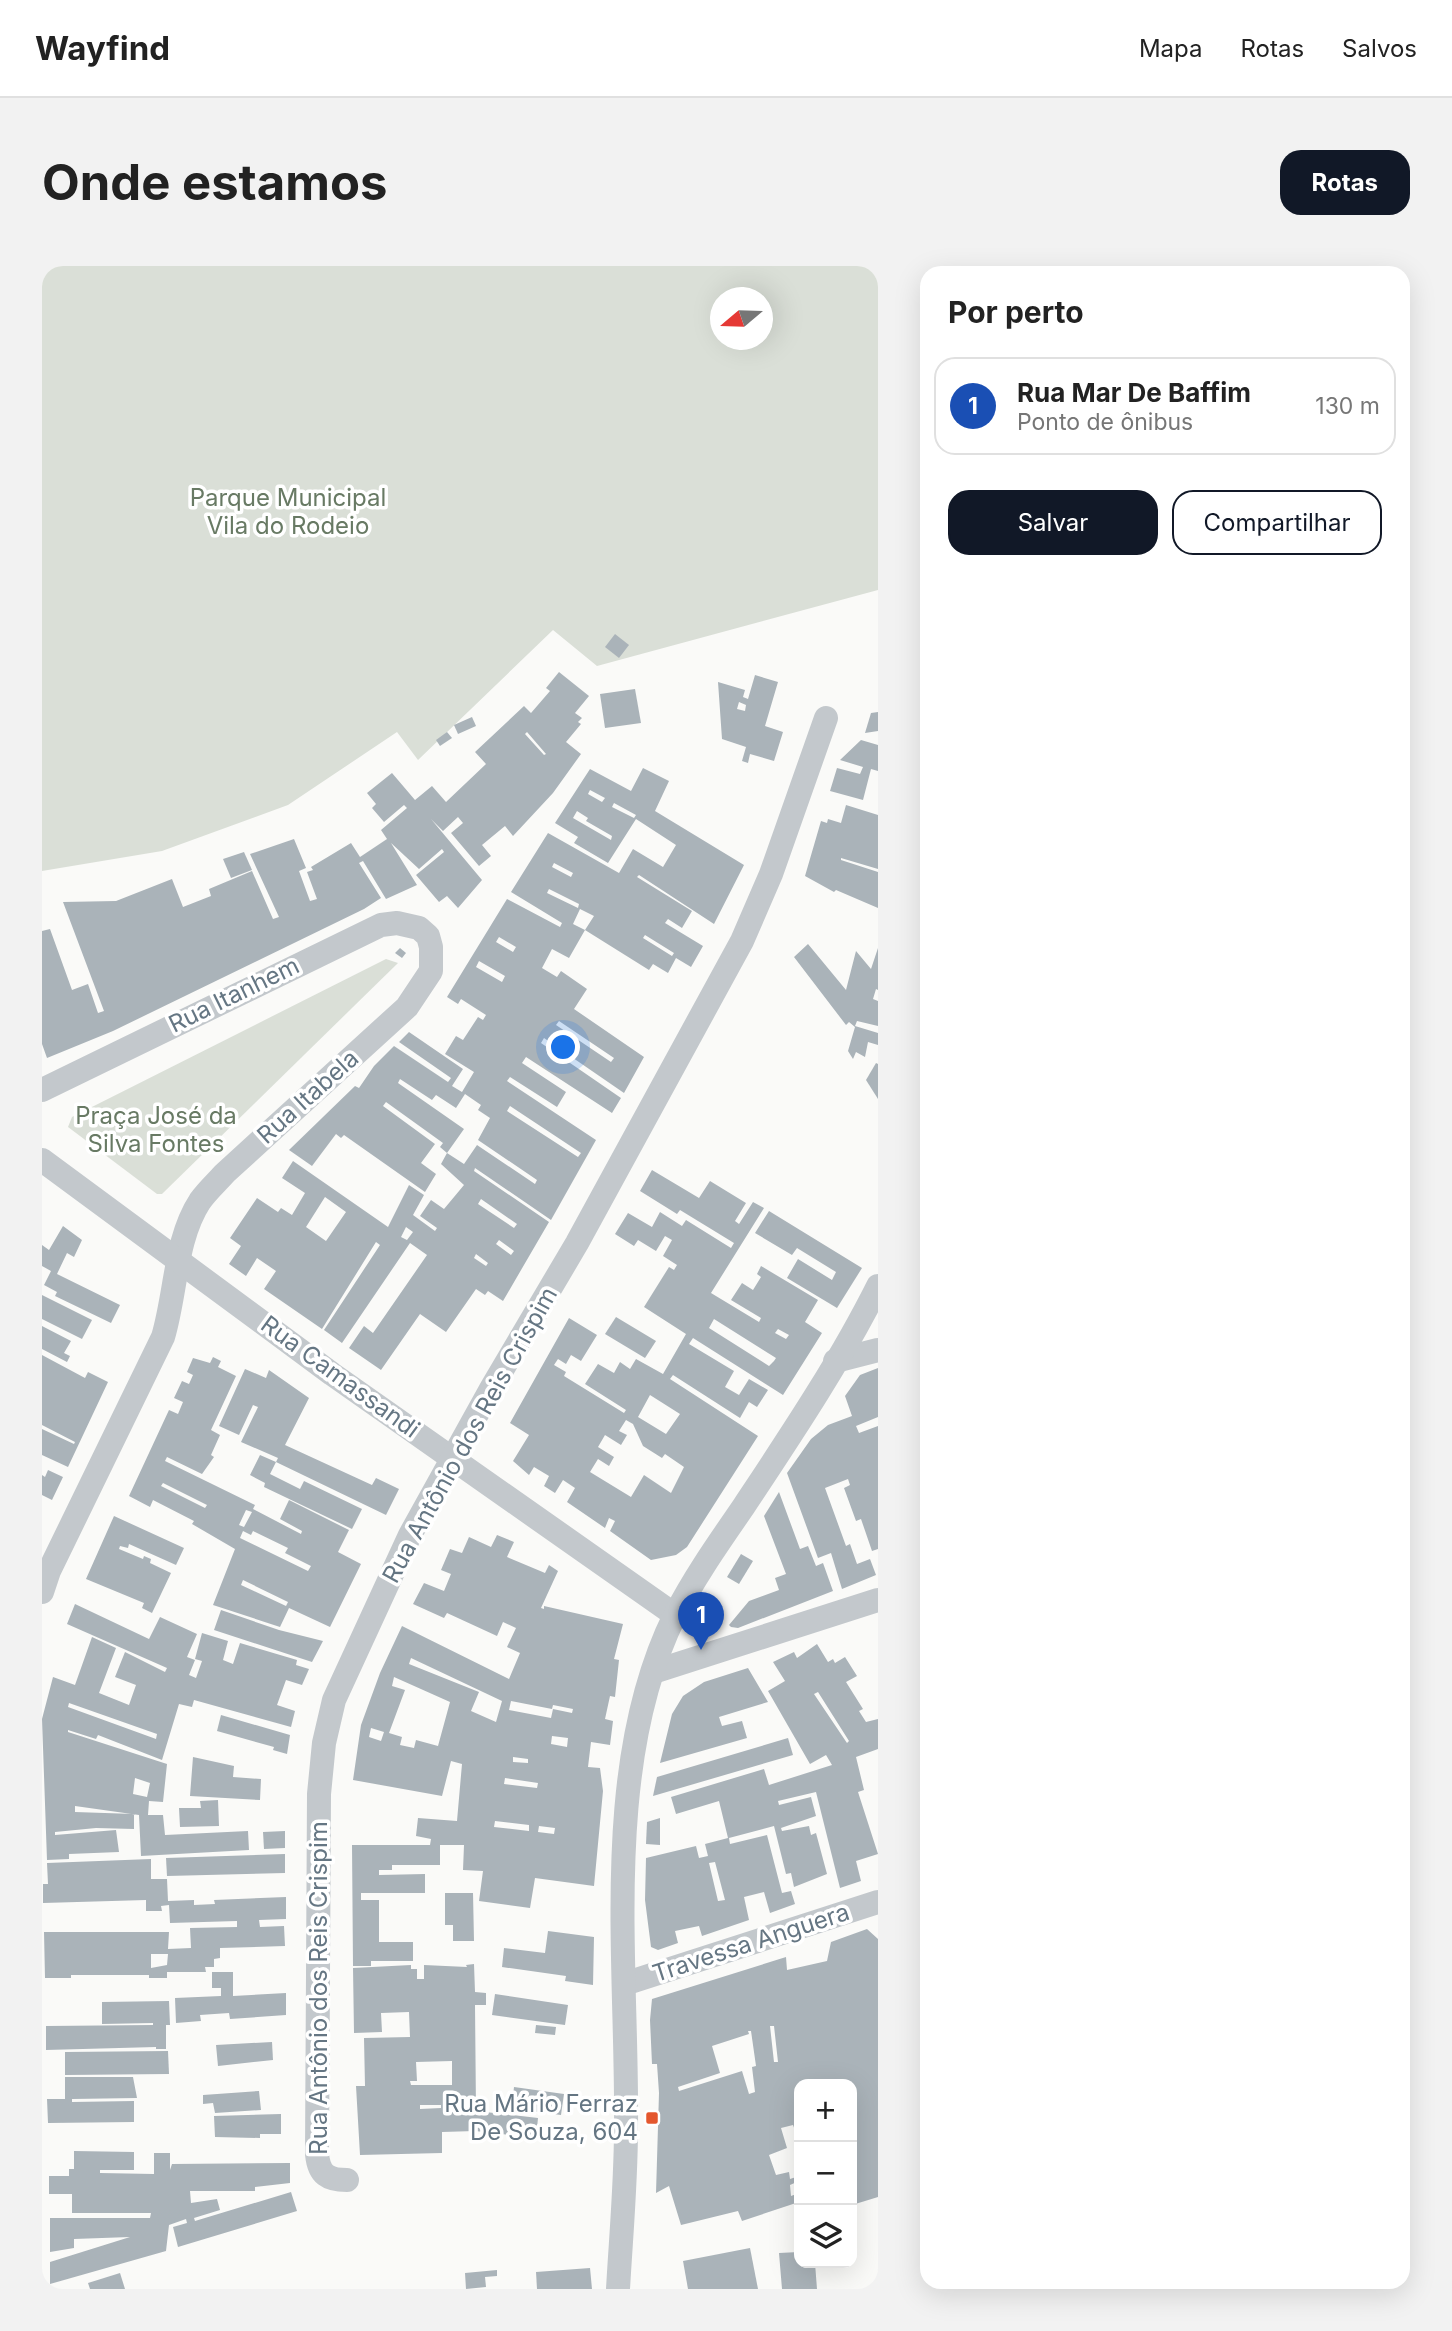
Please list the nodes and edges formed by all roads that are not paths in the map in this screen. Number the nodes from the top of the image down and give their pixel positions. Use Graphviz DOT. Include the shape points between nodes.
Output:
graph roads {
  1 [pos="826,718"];
  2 [pos="428,936"];
  3 [pos="42,1090"];
  4 [pos="42,1160"];
  5 [pos="179,1259"];
  6 [pos="878,1286"];
  7 [pos="878,1350"];
  8 [pos="835,1361"];
  9 [pos="452,1458"];
  10 [pos="44,1577"];
  11 [pos="878,1600"];
  12 [pos="675,1615"];
  13 [pos="653,1672"];
  14 [pos="878,1902"];
  15 [pos="624,1984"];
  16 [pos="348,2180"];
  17 [pos="618,2289"];
  1 -- 9 [label="street, Rua Antônio dos Reis Crispim" via="743,941 578,1243"];
  2 -- 3 [label="street, Rua Itanhem" via="410,924 381,925"];
  2 -- 5 [label="street, Rua Itabela" via="431,971 407,1007 217,1182 200,1201"];
  4 -- 5 [label="street, Rua Camassandi"];
  5 -- 9 [label="street, Rua Camassandi"];
  5 -- 10 [label="street, Rua Itabela" via="174,1303 163,1337"];
  6 -- 8 [label="street"];
  7 -- 8 [label="street"];
  8 -- 12 [label="street"];
  9 -- 12 [label="street, Rua Camassandi"];
  9 -- 16 [label="street, Rua Antônio dos Reis Crispim" via="410,1535 334,1700 324,1744 319,1794 317,2154 323,2174 330,2180"];
  11 -- 13 [label="street"];
  12 -- 13 [label="street"];
  13 -- 15 [label="street" via="637,1740 625,1832 621,1894"];
  14 -- 15 [label="street, Travessa Anguera"];
  15 -- 17 [label="street" via="626,2129"];
}
